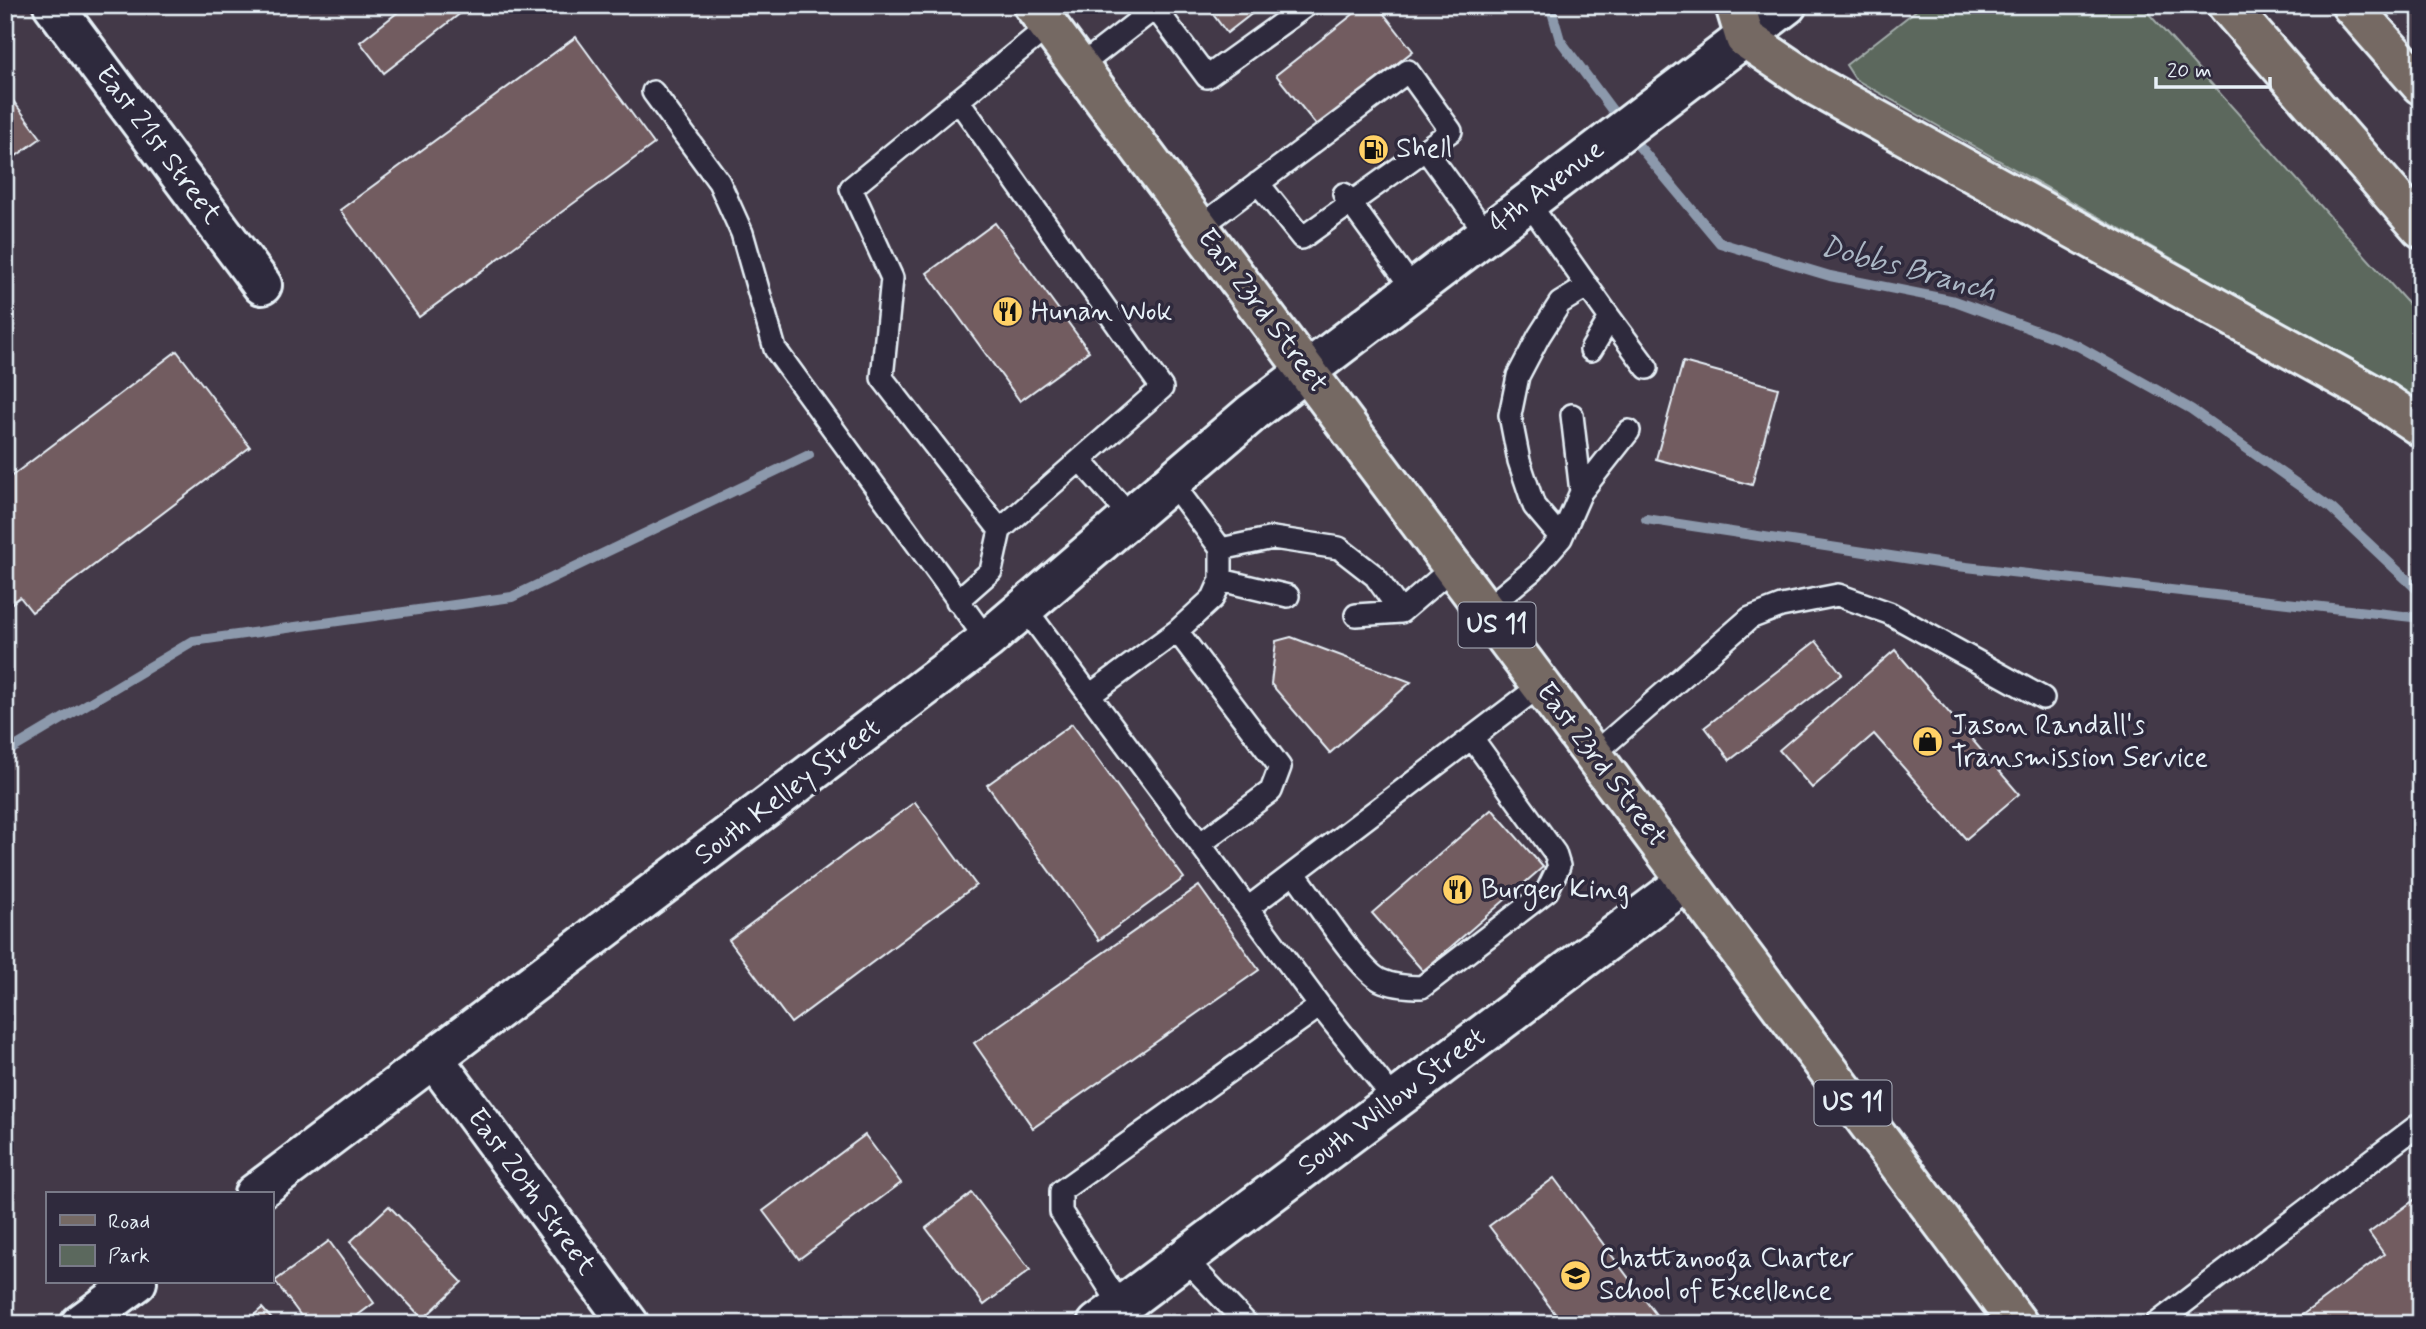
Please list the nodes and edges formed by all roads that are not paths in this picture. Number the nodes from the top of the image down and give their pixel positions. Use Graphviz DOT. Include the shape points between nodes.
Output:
graph roads {
  1 [pos="53,5"];
  2 [pos="1307,5"];
  3 [pos="1787,5"];
  4 [pos="2227,5"];
  5 [pos="2351,5"];
  6 [pos="1154,7"];
  7 [pos="1041,16"];
  8 [pos="1740,21"];
  9 [pos="1079,66"];
  10 [pos="2421,85"];
  11 [pos="653,92"];
  12 [pos="958,100"];
  13 [pos="1426,150"];
  14 [pos="1258,183"];
  15 [pos="1347,197"];
  16 [pos="1528,202"];
  17 [pos="1200,227"];
  18 [pos="2421,228"];
  19 [pos="1486,233"];
  20 [pos="262,285"];
  21 [pos="1588,286"];
  22 [pos="1413,289"];
  23 [pos="1610,318"];
  24 [pos="1591,350"];
  25 [pos="1647,368"];
  26 [pos="1307,369"];
  27 [pos="1572,415"];
  28 [pos="2421,427"];
  29 [pos="1629,431"];
  30 [pos="1080,460"];
  31 [pos="1172,483"];
  32 [pos="1581,492"];
  33 [pos="1131,517"];
  34 [pos="1000,530"];
  35 [pos="1561,538"];
  36 [pos="1221,549"];
  37 [pos="1453,567"];
  38 [pos="1221,580"];
  39 [pos="1287,596"];
  40 [pos="957,601"];
  41 [pos="1025,608"];
  42 [pos="1485,610"];
  43 [pos="1401,611"];
  44 [pos="1356,615"];
  45 [pos="1177,631"];
  46 [pos="987,640"];
  47 [pos="1541,685"];
  48 [pos="1090,695"];
  49 [pos="2043,698"];
  50 [pos="1472,737"];
  51 [pos="1593,755"];
  52 [pos="1200,844"];
  53 [pos="1296,874"];
  54 [pos="1687,881"];
  55 [pos="1248,908"];
  56 [pos="1320,1006"];
  57 [pos="434,1059"];
  58 [pos="1395,1100"];
  59 [pos="2421,1123"];
  60 [pos="257,1192"];
  61 [pos="1185,1259"];
  62 [pos="134,1284"];
  63 [pos="1109,1315"];
  64 [pos="80,1324"];
  65 [pos="629,1324"];
  66 [pos="1247,1324"];
  67 [pos="2018,1324"];
  68 [pos="2157,1324"];
  1 -- 20 [label="main road, East 21st Street"];
  2 -- 6 [label="lane" via="1207,77"];
  3 -- 8 [label="main road, 4th Avenue"];
  4 -- 18 [label="main road"];
  5 -- 10 [label="main road"];
  6 -- 9 [label="lane"];
  7 -- 9 [label="main road, East 23rd Street / US 11"];
  7 -- 12 [label="lane"];
  8 -- 16 [label="main road, 4th Avenue"];
  8 -- 28 [label="main road" via="1816,86 2372,394"];
  9 -- 17 [label="main road, East 23rd Street / US 11"];
  11 -- 40 [label="lane" via="719,182 742,233 775,349"];
  12 -- 30 [label="lane" via="1162,388"];
  12 -- 34 [label="lane" via="850,188 892,278 882,378"];
  13 -- 14 [label="lane" via="1451,131 1408,71 1358,118 1311,153"];
  13 -- 15 [label="lane" via="1395,163"];
  13 -- 19 [label="lane"];
  14 -- 15 [label="lane" via="1302,238"];
  14 -- 17 [label="lane"];
  15 -- 22 [label="lane"];
  16 -- 19 [label="main road, 4th Avenue"];
  16 -- 21 [label="lane"];
  17 -- 26 [label="main road, East 23rd Street / US 11"];
  19 -- 22 [label="main road, 4th Avenue"];
  21 -- 23 [label="lane"];
  21 -- 35 [label="lane" via="1560,303 1539,336 1518,376 1510,415 1534,506"];
  22 -- 26 [label="main road, 4th Avenue"];
  23 -- 24 [label="lane"];
  23 -- 25 [label="lane"];
  26 -- 31 [label="main road, South Kelley Street"];
  26 -- 37 [label="main road, East 23rd Street / US 11"];
  27 -- 32 [label="lane"];
  29 -- 32 [label="lane"];
  30 -- 33 [label="lane"];
  30 -- 34 [label="lane"];
  31 -- 33 [label="main road, South Kelley Street"];
  31 -- 36 [label="lane"];
  32 -- 35 [label="lane"];
  33 -- 41 [label="main road, South Kelley Street"];
  34 -- 40 [label="lane" via="991,571"];
  35 -- 42 [label="lane" via="1533,570"];
  36 -- 38 [label="lane"];
  36 -- 43 [label="lane" via="1273,538 1339,548 1375,576"];
  37 -- 42 [label="main road, East 23rd Street / US 11"];
  37 -- 43 [label="lane"];
  38 -- 39 [label="lane"];
  38 -- 45 [label="lane" via="1213,598"];
  40 -- 46 [label="lane"];
  41 -- 46 [label="main road, South Kelley Street"];
  41 -- 48 [label="lane"];
  42 -- 47 [label="main road, East 23rd Street / US 11"];
  43 -- 44 [label="lane"];
  45 -- 48 [label="lane"];
  45 -- 52 [label="lane" via="1280,767 1271,791"];
  46 -- 57 [label="main road, South Kelley Street"];
  47 -- 50 [label="lane"];
  47 -- 51 [label="main road, East 23rd Street / US 11"];
  48 -- 52 [label="lane"];
  49 -- 51 [label="lane" via="1889,613 1838,595 1781,606 1750,618"];
  50 -- 53 [label="lane"];
  50 -- 53 [label="lane" via="1555,853 1559,866 1548,891 1422,987 1404,987 1378,979 1360,961"];
  51 -- 54 [label="main road, East 23rd Street / US 11"];
  52 -- 55 [label="lane"];
  53 -- 55 [label="lane"];
  54 -- 58 [label="main road, South Willow Street"];
  54 -- 67 [label="main road, East 23rd Street / US 11"];
  55 -- 56 [label="lane"];
  56 -- 58 [label="lane"];
  56 -- 63 [label="lane" via="1061,1191 1061,1212"];
  57 -- 60 [label="main road, South Kelley Street"];
  57 -- 65 [label="main road, East 20th Street"];
  58 -- 61 [label="main road, South Willow Street"];
  59 -- 68 [label="lane"];
  61 -- 63 [label="main road, South Willow Street"];
  61 -- 66 [label="lane"];
  62 -- 64 [label="main road"];
}
